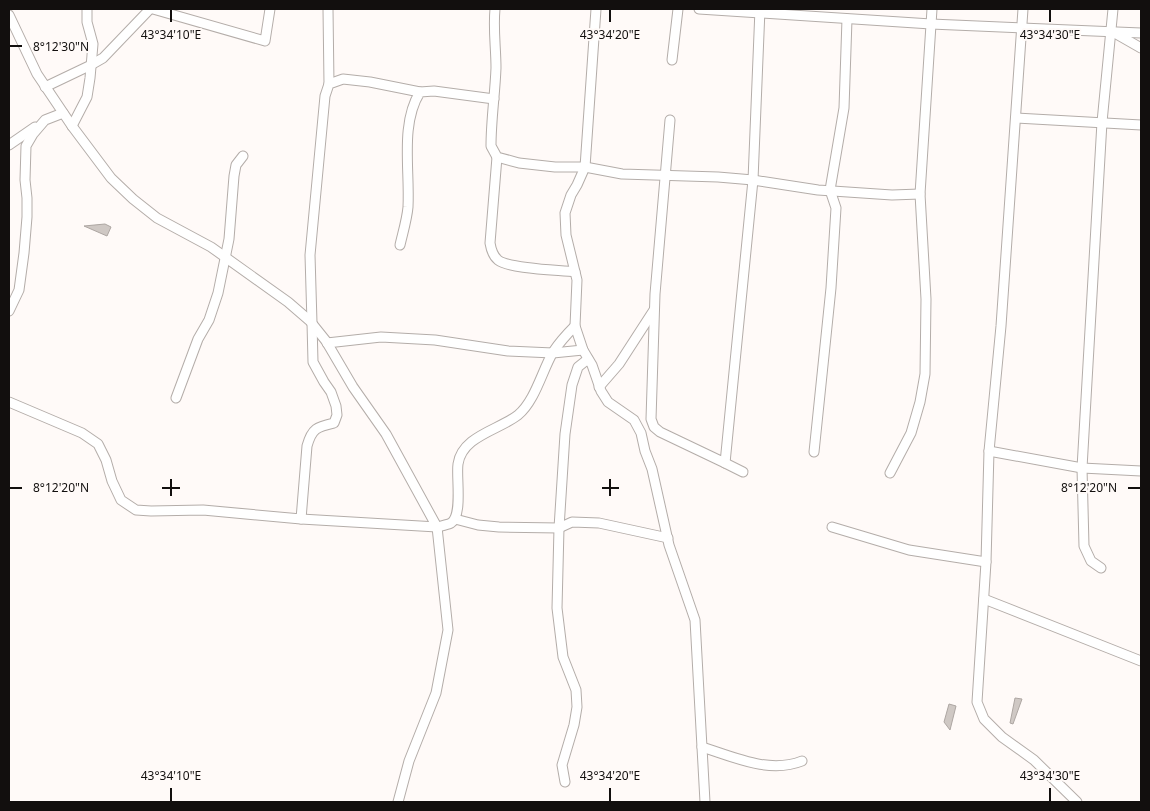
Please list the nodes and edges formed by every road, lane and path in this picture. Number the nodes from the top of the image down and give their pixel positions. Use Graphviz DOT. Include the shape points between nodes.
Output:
graph roads {
  1 [pos="87,9"];
  2 [pos="151,9"];
  3 [pos="270,9"];
  4 [pos="328,9"];
  5 [pos="495,9"];
  6 [pos="596,9"];
  7 [pos="678,9"];
  8 [pos="700,9"];
  9 [pos="932,9"];
  10 [pos="1024,9"];
  11 [pos="1113,9"];
  12 [pos="760,11"];
  13 [pos="9,15"];
  14 [pos="847,19"];
  15 [pos="931,24"];
  16 [pos="1022,28"];
  17 [pos="1111,31"];
  18 [pos="1141,32"];
  19 [pos="1141,48"];
  20 [pos="672,60"];
  21 [pos="91,65"];
  22 [pos="329,84"];
  23 [pos="45,87"];
  24 [pos="420,92"];
  25 [pos="494,99"];
  26 [pos="62,113"];
  27 [pos="1016,118"];
  28 [pos="45,120"];
  29 [pos="670,120"];
  30 [pos="1102,122"];
  31 [pos="1141,125"];
  32 [pos="72,126"];
  33 [pos="9,145"];
  34 [pos="243,156"];
  35 [pos="497,157"];
  36 [pos="585,167"];
  37 [pos="666,175"];
  38 [pos="753,180"];
  39 [pos="830,190"];
  40 [pos="920,194"];
  41 [pos="400,245"];
  42 [pos="226,257"];
  43 [pos="574,272"];
  44 [pos="655,310"];
  45 [pos="9,311"];
  46 [pos="312,323"];
  47 [pos="574,326"];
  48 [pos="327,343"];
  49 [pos="583,350"];
  50 [pos="553,352"];
  51 [pos="588,359"];
  52 [pos="599,387"];
  53 [pos="176,398"];
  54 [pos="9,402"];
  55 [pos="654,427"];
  56 [pos="641,433"];
  57 [pos="814,452"];
  58 [pos="989,452"];
  59 [pos="725,463"];
  60 [pos="1082,468"];
  61 [pos="1141,471"];
  62 [pos="743,472"];
  63 [pos="890,473"];
  64 [pos="455,519"];
  65 [pos="301,520"];
  66 [pos="437,527"];
  67 [pos="832,527"];
  68 [pos="559,528"];
  69 [pos="668,538"];
  70 [pos="986,562"];
  71 [pos="1101,568"];
  72 [pos="984,599"];
  73 [pos="1141,661"];
  74 [pos="702,747"];
  75 [pos="802,761"];
  76 [pos="565,782"];
  77 [pos="398,802"];
  78 [pos="705,802"];
  79 [pos="1078,802"];
  1 -- 21 [label="street" via="93,44"];
  2 -- 3 [label="street" via="265,41"];
  2 -- 21 [label="street" via="103,58"];
  4 -- 22 [label="street"];
  5 -- 25 [label="street"];
  6 -- 36 [label="street"];
  7 -- 20 [label="street"];
  8 -- 12 [label="street"];
  9 -- 15 [label="street"];
  10 -- 16 [label="street"];
  11 -- 17 [label="street"];
  12 -- 14 [label="street"];
  12 -- 38 [label="street"];
  13 -- 23 [label="street"];
  14 -- 15 [label="street"];
  14 -- 39 [label="street" via="844,108"];
  15 -- 16 [label="street"];
  15 -- 40 [label="street"];
  16 -- 17 [label="street"];
  16 -- 27 [label="street"];
  17 -- 18 [label="street"];
  17 -- 19 [label="street"];
  17 -- 30 [label="street"];
  21 -- 23 [label="street"];
  21 -- 32 [label="street" via="87,97"];
  22 -- 24 [label="street" via="343,79"];
  22 -- 46 [label="street" via="325,96 310,255"];
  23 -- 26 [label="street"];
  24 -- 25 [label="street"];
  24 -- 41 [label="street" via="413,102 410,120 408,208"];
  25 -- 35 [label="street" via="491,146"];
  26 -- 28 [label="street"];
  26 -- 32 [label="street"];
  27 -- 30 [label="street"];
  27 -- 58 [label="street"];
  28 -- 33 [label="street"];
  28 -- 45 [label="street" via="26,146 24,254 19,290"];
  29 -- 37 [label="street"];
  30 -- 31 [label="street"];
  30 -- 60 [label="street"];
  32 -- 42 [label="street" via="111,178 133,198 157,218"];
  34 -- 42 [label="street" via="236,164"];
  35 -- 36 [label="street" via="538,165"];
  35 -- 43 [label="street" via="490,243 498,261 510,266"];
  36 -- 37 [label="street" via="622,174"];
  36 -- 43 [label="street" via="565,213"];
  37 -- 38 [label="street"];
  37 -- 44 [label="street"];
  38 -- 39 [label="street"];
  38 -- 59 [label="street"];
  39 -- 40 [label="street"];
  39 -- 57 [label="street" via="836,208"];
  40 -- 63 [label="street" via="926,299 924,374 911,433"];
  42 -- 46 [label="street"];
  42 -- 53 [label="street" via="214,306"];
  43 -- 47 [label="street" via="577,280"];
  44 -- 52 [label="street" via="620,364"];
  44 -- 55 [label="street" via="651,419"];
  46 -- 48 [label="street"];
  46 -- 65 [label="street" via="313,362 331,392 337,415 334,423 315,429 310,436"];
  47 -- 49 [label="street"];
  47 -- 50 [label="street"];
  48 -- 50 [label="street" via="380,336 508,351"];
  48 -- 66 [label="street" via="352,388 386,434"];
  49 -- 50 [label="street"];
  49 -- 51 [label="street"];
  50 -- 64 [label="street" via="519,414 484,433 465,448 458,462"];
  51 -- 52 [label="street"];
  51 -- 68 [label="street" via="578,367 572,385 565,434"];
  52 -- 56 [label="street" via="608,402 634,420"];
  54 -- 65 [label="street" via="82,433 98,444 121,500 136,510 203,510"];
  55 -- 56 [label="street"];
  55 -- 59 [label="street" via="668,437"];
  56 -- 69 [label="street"];
  58 -- 60 [label="street"];
  58 -- 70 [label="street"];
  59 -- 62 [label="street"];
  60 -- 61 [label="street"];
  60 -- 71 [label="street" via="1084,546 1091,561"];
  64 -- 66 [label="street" via="450,524"];
  64 -- 68 [label="street" via="492,527"];
  65 -- 66 [label="street"];
  66 -- 77 [label="street" via="448,630 436,693 409,761"];
  67 -- 70 [label="street" via="908,550"];
  68 -- 69 [label="street" via="572,522 599,523"];
  68 -- 76 [label="street" via="558,608 563,657 576,690 577,708 562,765"];
  69 -- 74 [label="street" via="695,620"];
  70 -- 72 [label="street"];
  72 -- 73 [label="street"];
  72 -- 79 [label="street" via="977,702 984,719"];
  74 -- 75 [label="street" via="771,766 789,766"];
  74 -- 78 [label="street"];
}
